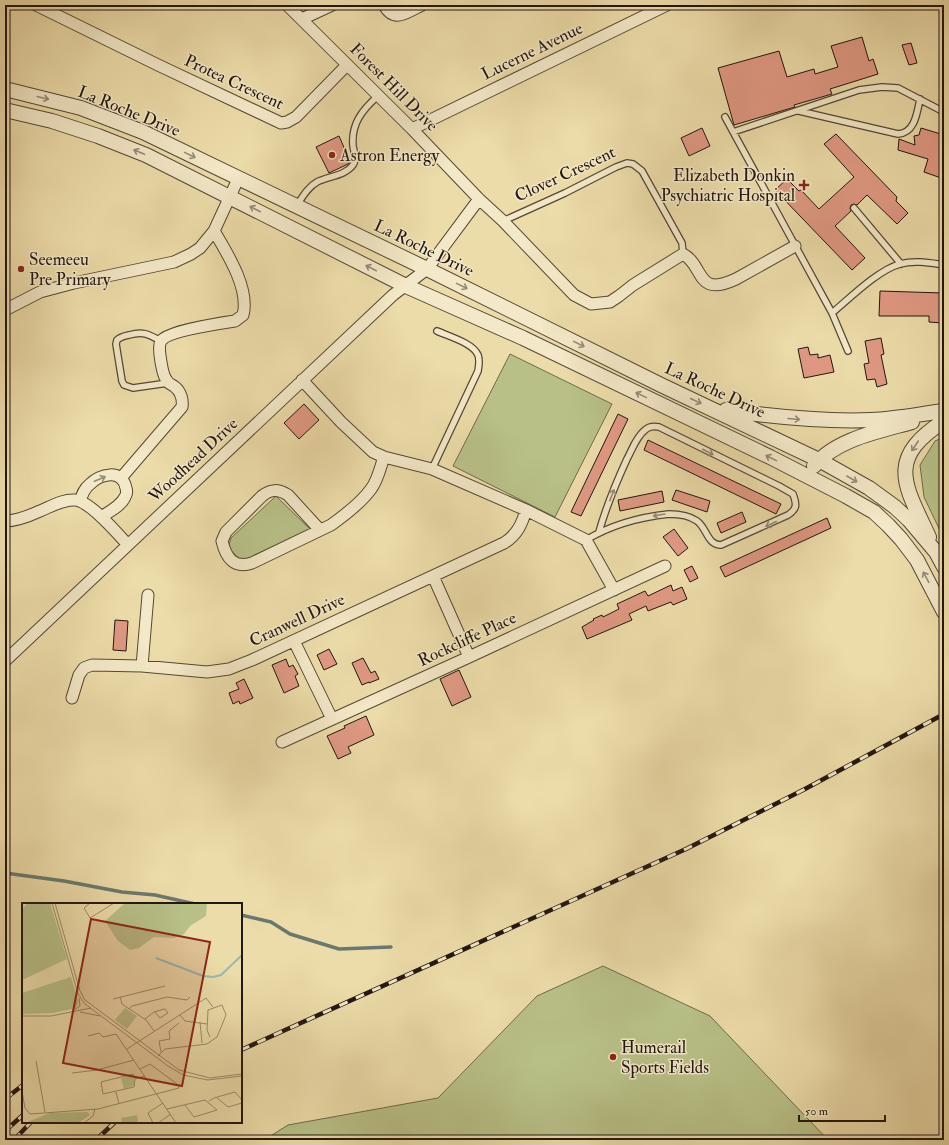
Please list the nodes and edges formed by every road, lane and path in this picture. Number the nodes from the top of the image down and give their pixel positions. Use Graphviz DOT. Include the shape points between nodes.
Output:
graph roads {
  1 [pos="36,5"];
  2 [pos="287,5"];
  3 [pos="332,5"];
  4 [pos="384,5"];
  5 [pos="422,5"];
  6 [pos="667,5"];
  7 [pos="302,19"];
  8 [pos="347,66"];
  9 [pos="5,89"];
  10 [pos="378,96"];
  11 [pos="920,99"];
  12 [pos="5,110"];
  13 [pos="799,111"];
  14 [pos="944,112"];
  15 [pos="725,117"];
  16 [pos="412,129"];
  17 [pos="733,132"];
  18 [pos="238,179"];
  19 [pos="229,196"];
  20 [pos="479,199"];
  21 [pos="296,206"];
  22 [pos="854,208"];
  23 [pos="503,221"];
  24 [pos="214,231"];
  25 [pos="795,246"];
  26 [pos="683,254"];
  27 [pos="901,264"];
  28 [pos="944,265"];
  29 [pos="428,269"];
  30 [pos="406,286"];
  31 [pos="5,310"];
  32 [pos="832,313"];
  33 [pos="437,331"];
  34 [pos="161,341"];
  35 [pos="848,351"];
  36 [pos="302,380"];
  37 [pos="168,383"];
  38 [pos="714,409"];
  39 [pos="944,412"];
  40 [pos="944,421"];
  41 [pos="384,457"];
  42 [pos="819,460"];
  43 [pos="432,469"];
  44 [pos="806,475"];
  45 [pos="121,478"];
  46 [pos="80,501"];
  47 [pos="526,510"];
  48 [pos="101,517"];
  49 [pos="5,521"];
  50 [pos="320,530"];
  51 [pos="599,532"];
  52 [pos="586,540"];
  53 [pos="128,545"];
  54 [pos="936,552"];
  55 [pos="665,566"];
  56 [pos="944,568"];
  57 [pos="433,576"];
  58 [pos="614,590"];
  59 [pos="148,595"];
  60 [pos="944,612"];
  61 [pos="294,641"];
  62 [pos="469,658"];
  63 [pos="5,661"];
  64 [pos="142,666"];
  65 [pos="72,698"];
  66 [pos="332,719"];
  67 [pos="282,742"];
  1 -- 8 [label="street, Protea Crescent" via="273,120 284,123 296,117"];
  2 -- 7 [label="street, Forest Hill Drive"];
  3 -- 7 [label="street"];
  4 -- 5 [label="street" via="390,14 399,16"];
  6 -- 16 [label="street, Lucerne Avenue"];
  7 -- 8 [label="street, Forest Hill Drive"];
  8 -- 10 [label="street, Forest Hill Drive"];
  9 -- 18 [label="street, La Roche Drive, one-way" via="81,108 143,132"];
  10 -- 16 [label="street, Forest Hill Drive"];
  10 -- 21 [label="lane" via="359,116 354,127 355,162 341,174 319,181 308,188"];
  11 -- 13 [label="lane" via="898,88 859,90"];
  11 -- 13 [label="lane" via="916,118 903,134"];
  11 -- 14 [label="lane"];
  19 -- 12 [label="street, La Roche Drive, one-way" via="146,155 98,136 52,121"];
  13 -- 17 [label="lane"];
  15 -- 17 [label="lane"];
  16 -- 20 [label="street, Forest Hill Drive"];
  17 -- 25 [label="lane"];
  18 -- 19 [label="street"];
  18 -- 21 [label="street, La Roche Drive"];
  19 -- 24 [label="street"];
  30 -- 19 [label="street, La Roche Drive, one-way"];
  20 -- 23 [label="street, Clover Crescent"];
  20 -- 29 [label="street"];
  21 -- 29 [label="street, La Roche Drive"];
  22 -- 27 [label="lane"];
  23 -- 26 [label="street, Clover Crescent" via="574,295 591,304 610,302 632,285"];
  23 -- 26 [label="lane, Clover Crescent" via="616,167 627,163 633,164 642,171 682,243"];
  24 -- 31 [label="street" via="200,248 174,262 74,282 40,292"];
  24 -- 34 [label="street" via="240,282 244,302 243,315 235,321 174,333"];
  25 -- 26 [label="street, Clover Crescent" via="728,283 716,285 700,276 689,257"];
  25 -- 32 [label="lane"];
  27 -- 28 [label="lane" via="920,262"];
  27 -- 32 [label="lane" via="873,279"];
  29 -- 30 [label="street"];
  29 -- 38 [label="street, La Roche Drive, one-way"];
  30 -- 36 [label="street, Woodhead Drive" via="392,295"];
  44 -- 30 [label="street, La Roche Drive, one-way" via="523,338"];
  32 -- 35 [label="lane"];
  33 -- 43 [label="lane" via="469,345 480,360 478,371"];
  34 -- 37 [label="street" via="160,360"];
  34 -- 37 [label="lane" via="138,333 119,338 116,344 124,385 133,388"];
  36 -- 41 [label="street" via="363,444"];
  36 -- 53 [label="street, Woodhead Drive"];
  37 -- 45 [label="street" via="180,393 182,406"];
  38 -- 39 [label="street, one-way" via="825,421 873,420"];
  38 -- 42 [label="street, La Roche Drive"];
  39 -- 42 [label="street" via="855,439"];
  40 -- 54 [label="street, one-way" via="919,440 909,455 905,476 910,494"];
  41 -- 43 [label="street"];
  41 -- 50 [label="street" via="371,489 342,517"];
  42 -- 44 [label="street"];
  42 -- 54 [label="street, one-way" via="895,506"];
  43 -- 47 [label="street"];
  60 -- 44 [label="street, one-way" via="917,560 888,525 874,512"];
  46 -- 45 [label="street, one-way" via="88,485 96,480 114,475"];
  45 -- 48 [label="street" via="126,485 126,496"];
  46 -- 48 [label="street"];
  46 -- 49 [label="street" via="67,501 24,518"];
  47 -- 52 [label="street"];
  47 -- 57 [label="street, Cranwell Drive" via="522,524 510,539"];
  48 -- 53 [label="street"];
  50 -- 50 [label="street" via="288,495 273,490 262,496 226,532 222,541 230,560 246,565"];
  51 -- 51 [label="lane, one-way" via="615,486 635,443 644,430 653,426 780,486 793,494 796,504 794,511 788,515 721,545 712,543 697,521 676,514 637,520"];
  51 -- 52 [label="lane"];
  52 -- 58 [label="street"];
  53 -- 63 [label="street, Woodhead Drive"];
  54 -- 56 [label="street"];
  55 -- 58 [label="street, Rockcliffe Place"];
  57 -- 61 [label="street, Cranwell Drive"];
  57 -- 62 [label="street"];
  58 -- 62 [label="street, Rockcliffe Place"];
  59 -- 64 [label="street"];
  61 -- 64 [label="street, Cranwell Drive" via="241,665 217,672"];
  61 -- 66 [label="street"];
  62 -- 66 [label="street, Rockcliffe Place"];
  64 -- 65 [label="street, Cranwell Drive" via="92,665 84,668 79,675"];
  66 -- 67 [label="street, Rockcliffe Place"];
}
